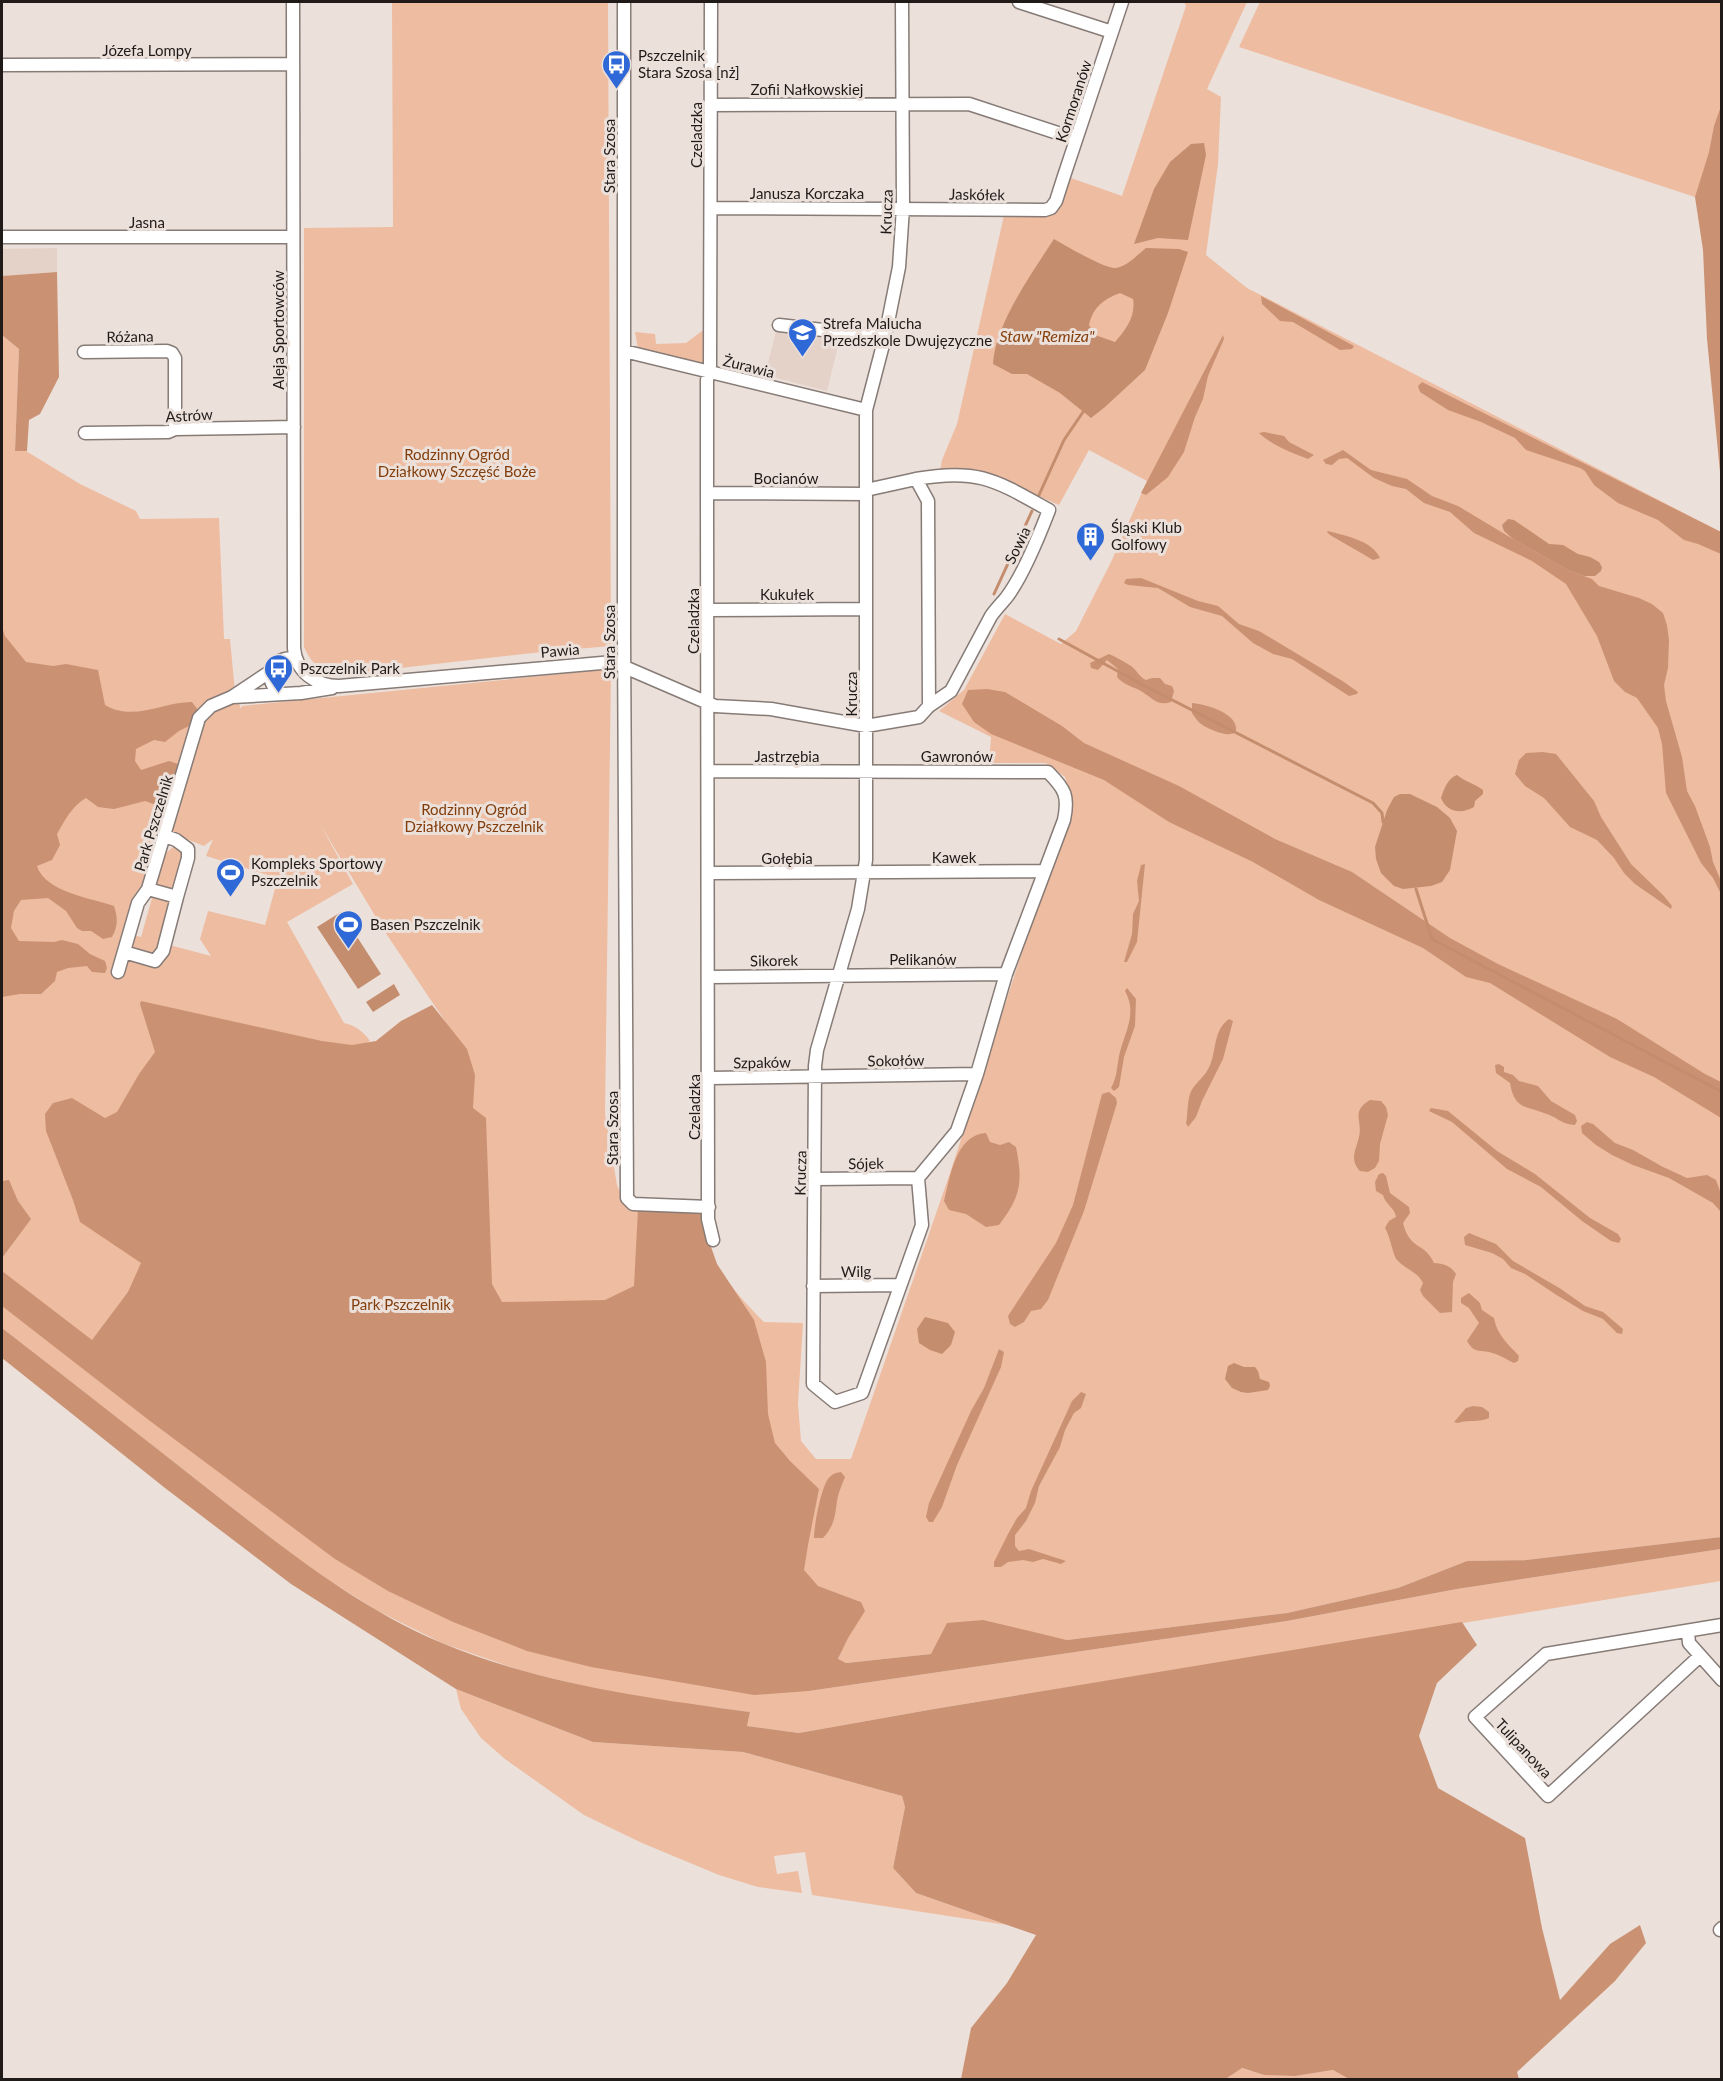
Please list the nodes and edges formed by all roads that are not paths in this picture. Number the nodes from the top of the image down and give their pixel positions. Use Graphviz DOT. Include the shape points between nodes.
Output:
graph roads {
  1 [pos="293,2"];
  2 [pos="624,2"];
  3 [pos="711,2"];
  4 [pos="902,2"];
  5 [pos="1019,2"];
  6 [pos="1122,2"];
  7 [pos="1112,32"];
  8 [pos="293,64"];
  9 [pos="2,65"];
  10 [pos="903,103"];
  11 [pos="711,105"];
  12 [pos="1076,139"];
  13 [pos="711,208"];
  14 [pos="903,208"];
  15 [pos="1051,208"];
  16 [pos="2,237"];
  17 [pos="293,237"];
  18 [pos="779,325"];
  19 [pos="885,337"];
  20 [pos="624,351"];
  21 [pos="84,352"];
  22 [pos="709,372"];
  23 [pos="866,410"];
  24 [pos="294,427"];
  25 [pos="176,429"];
  26 [pos="85,433"];
  27 [pos="916,479"];
  28 [pos="866,492"];
  29 [pos="707,493"];
  30 [pos="866,609"];
  31 [pos="708,610"];
  32 [pos="298,663"];
  33 [pos="624,665"];
  34 [pos="271,671"];
  35 [pos="339,686"];
  36 [pos="279,694"];
  37 [pos="292,694"];
  38 [pos="232,697"];
  39 [pos="707,703"];
  40 [pos="929,706"];
  41 [pos="866,726"];
  42 [pos="708,771"];
  43 [pos="866,771"];
  44 [pos="165,836"];
  45 [pos="1044,871"];
  46 [pos="865,872"];
  47 [pos="709,873"];
  48 [pos="148,889"];
  49 [pos="177,897"];
  50 [pos="124,952"];
  51 [pos="118,972"];
  52 [pos="840,974"];
  53 [pos="1006,974"];
  54 [pos="709,977"];
  55 [pos="977,1074"];
  56 [pos="815,1076"];
  57 [pos="709,1078"];
  58 [pos="918,1178"];
  59 [pos="815,1179"];
  60 [pos="709,1207"];
  61 [pos="713,1240"];
  62 [pos="900,1285"];
  63 [pos="813,1286"];
  64 [pos="1722,1625"];
  65 [pos="1688,1632"];
  66 [pos="1700,1656"];
  67 [pos="1722,1680"];
  1 -- 8 [label="street, Aleja Sportowców"];
  2 -- 20 [label="street, Stara Szosa"];
  3 -- 11 [label="street, Czeladzka"];
  4 -- 10 [label="street, Krucza"];
  5 -- 7 [label="street"];
  6 -- 7 [label="street, Kormoranów"];
  7 -- 12 [label="street, Kormoranów"];
  8 -- 9 [label="street, Józefa Lompy"];
  8 -- 17 [label="street, Aleja Sportowców"];
  10 -- 11 [label="street, Zofii Nałkowskiej"];
  10 -- 12 [label="street, Zofii Nałkowskiej" via="969,104"];
  10 -- 14 [label="street, Krucza"];
  11 -- 13 [label="street, Czeladzka"];
  12 -- 15 [label="street, Kormoranów"];
  13 -- 14 [label="street, Janusza Korczaka"];
  13 -- 22 [label="street, Czeladzka"];
  14 -- 15 [label="street, Jaskółek"];
  14 -- 19 [label="street, Krucza" via="899,267"];
  16 -- 17 [label="street, Jasna"];
  17 -- 24 [label="street, Aleja Sportowców"];
  18 -- 19 [label="street"];
  19 -- 23 [label="street, Krucza"];
  20 -- 22 [label="street, Żurawia"];
  20 -- 33 [label="street, Stara Szosa"];
  21 -- 25 [label="street, Różana" via="172,353"];
  22 -- 23 [label="street, Żurawia"];
  22 -- 29 [label="street, Czeladzka"];
  23 -- 28 [label="street, Krucza"];
  24 -- 25 [label="street, Astrów"];
  24 -- 32 [label="street, Aleja Sportowców"];
  25 -- 26 [label="street, Astrów"];
  27 -- 28 [label="street, Sowia"];
  27 -- 40 [label="street" via="928,501"];
  27 -- 40 [label="street, Sowia" via="978,476 1005,485 1049,510 1026,564 991,616 951,691"];
  28 -- 29 [label="street, Bocianów"];
  28 -- 30 [label="street, Krucza"];
  29 -- 31 [label="street, Czeladzka"];
  30 -- 31 [label="street, Kukułek"];
  30 -- 41 [label="street, Krucza"];
  31 -- 39 [label="street, Czeladzka"];
  32 -- 34 [label="street, Park Pszczelnik" via="285,658 276,662"];
  32 -- 35 [label="street, Pawia" via="318,682"];
  32 -- 37 [label="street" via="299,685"];
  33 -- 35 [label="street, Pawia" via="605,661"];
  33 -- 39 [label="street, Pawia"];
  33 -- 60 [label="street, Stara Szosa" via="627,1198 633,1204"];
  34 -- 36 [label="street" via="270,683"];
  34 -- 38 [label="street, Park Pszczelnik"];
  35 -- 37 [label="street, Park Pszczelnik"];
  36 -- 37 [label="street, Park Pszczelnik"];
  36 -- 38 [label="street, Park Pszczelnik"];
  38 -- 44 [label="street, Park Pszczelnik" via="211,706 199,718"];
  39 -- 41 [label="street, Pawia" via="771,709"];
  39 -- 42 [label="street, Czeladzka"];
  40 -- 41 [label="street, Sowia" via="919,717"];
  41 -- 43 [label="street, Krucza"];
  42 -- 43 [label="street, Jastrzębia"];
  42 -- 47 [label="street, Czeladzka"];
  43 -- 45 [label="street, Gawronów" via="1048,772 1063,787 1067,805"];
  43 -- 46 [label="street, Krucza"];
  44 -- 48 [label="street, Park Pszczelnik"];
  44 -- 49 [label="street" via="188,849"];
  45 -- 46 [label="street, Kawek"];
  45 -- 53 [label="street"];
  46 -- 47 [label="street, Gołębia"];
  46 -- 52 [label="street, Krucza"];
  47 -- 54 [label="street, Czeladzka"];
  48 -- 49 [label="street"];
  48 -- 50 [label="street, Park Pszczelnik" via="138,903"];
  49 -- 50 [label="street" via="163,951 156,960"];
  50 -- 51 [label="street, Park Pszczelnik"];
  52 -- 53 [label="street, Pelikanów"];
  52 -- 54 [label="street, Sikorek"];
  52 -- 56 [label="street, Krucza" via="817,1050"];
  53 -- 55 [label="street"];
  54 -- 57 [label="street, Czeladzka"];
  55 -- 56 [label="street, Sokołów"];
  55 -- 58 [label="street" via="957,1131"];
  56 -- 57 [label="street, Szpaków"];
  56 -- 59 [label="street, Krucza"];
  57 -- 60 [label="street, Czeladzka"];
  58 -- 59 [label="street, Sójek"];
  58 -- 62 [label="street" via="922,1225"];
  59 -- 63 [label="street, Krucza"];
  60 -- 61 [label="street, Czeladzka"];
  62 -- 63 [label="street, Wilg"];
  62 -- 63 [label="street, Krucza" via="862,1393 836,1402 813,1384"];
  64 -- 65 [label="street"];
  65 -- 66 [label="street" via="1689,1642"];
  65 -- 66 [label="street, Tulipanowa" via="1546,1654 1475,1718 1548,1796"];
  66 -- 67 [label="street"];
}
